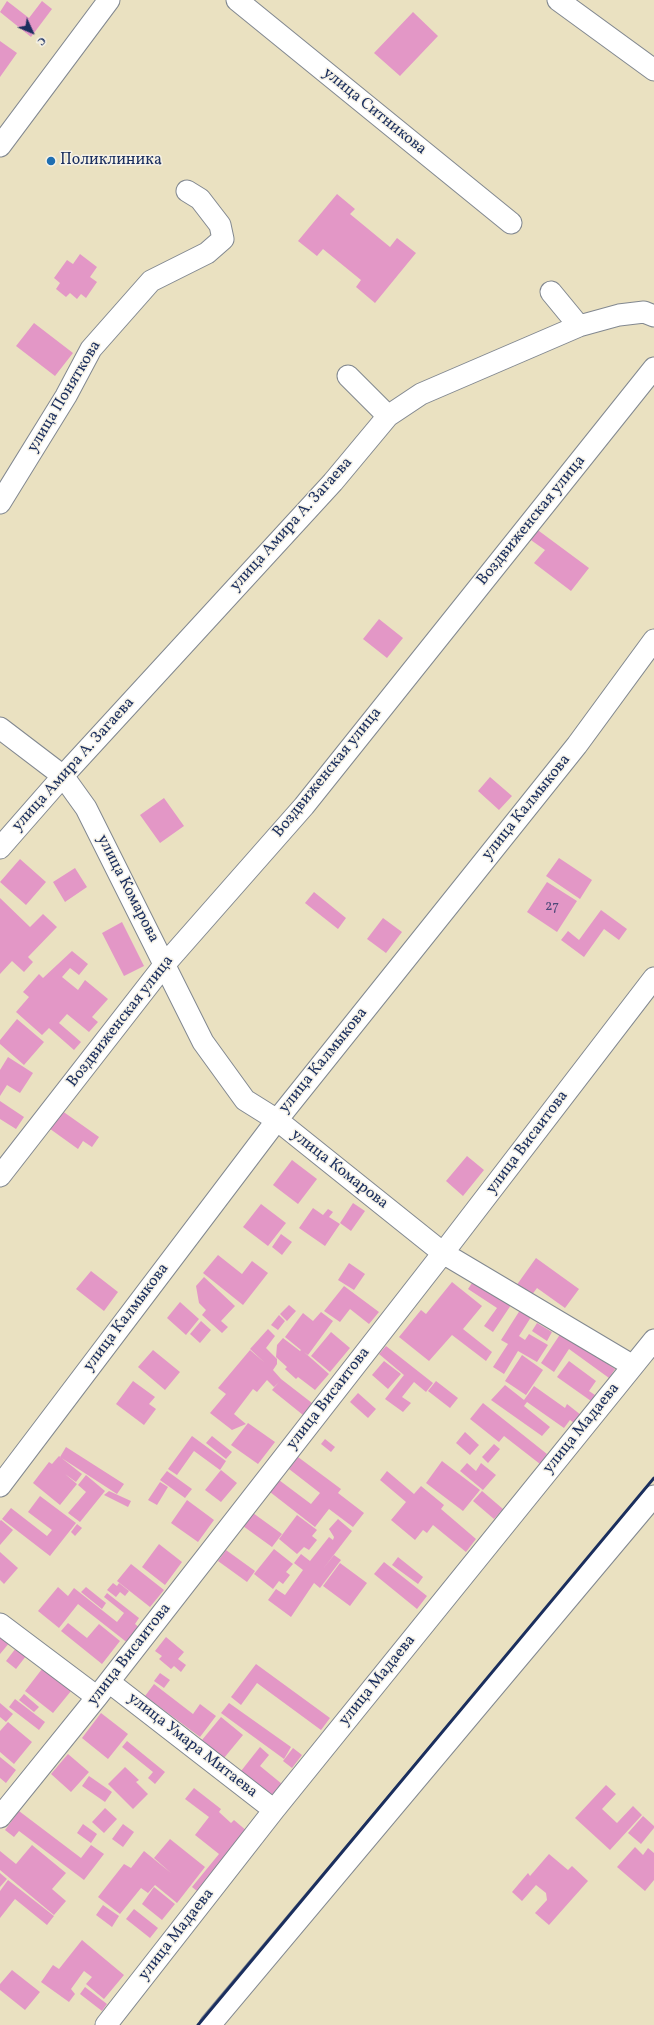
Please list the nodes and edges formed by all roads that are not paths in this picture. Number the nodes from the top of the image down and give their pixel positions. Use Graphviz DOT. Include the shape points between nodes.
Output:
graph roads {
  1 [pos="109,0"];
  2 [pos="236,0"];
  3 [pos="558,0"];
  4 [pos="654,70"];
  5 [pos="0,146"];
  6 [pos="187,191"];
  7 [pos="511,223"];
  8 [pos="551,292"];
  9 [pos="654,316"];
  10 [pos="579,326"];
  11 [pos="654,368"];
  12 [pos="348,376"];
  13 [pos="388,416"];
  14 [pos="0,503"];
  15 [pos="654,640"];
  16 [pos="0,728"];
  17 [pos="63,776"];
  18 [pos="0,848"];
  19 [pos="165,964"];
  20 [pos="654,978"];
  21 [pos="276,1120"];
  22 [pos="0,1176"];
  23 [pos="443,1253"];
  24 [pos="654,1340"];
  25 [pos="633,1366"];
  26 [pos="0,1486"];
  27 [pos="654,1496"];
  28 [pos="0,1624"];
  29 [pos="103,1689"];
  30 [pos="274,1810"];
  31 [pos="0,1817"];
  32 [pos="106,2025"];
  33 [pos="210,2025"];
  1 -- 5 [label="street"];
  2 -- 7 [label="street, улица Ситникова"];
  3 -- 4 [label="street"];
  6 -- 14 [label="street, улица Поняткова" via="200,199 220,225 223,239 207,253 151,281 91,349 66,396"];
  8 -- 10 [label="street"];
  9 -- 10 [label="street, улица Амира А. Загаева" via="644,312 619,315"];
  10 -- 13 [label="street, улица Амира А. Загаева" via="421,394"];
  11 -- 19 [label="street, Воздвиженская улица" via="304,806"];
  12 -- 13 [label="street"];
  13 -- 17 [label="street, улица Амира А. Загаева" via="333,482"];
  15 -- 21 [label="street, улица Калмыкова" via="577,745"];
  16 -- 17 [label="street, улица Комарова"];
  17 -- 18 [label="street, улица Амира А. Загаева"];
  17 -- 19 [label="street, улица Комарова" via="86,808"];
  19 -- 21 [label="street, улица Комарова" via="203,1042 245,1100"];
  19 -- 22 [label="street, Воздвиженская улица"];
  20 -- 23 [label="street, улица Висаитова"];
  21 -- 23 [label="street, улица Комарова"];
  21 -- 26 [label="street, улица Калмыкова"];
  23 -- 25 [label="street, улица Комарова"];
  23 -- 29 [label="street, улица Висаитова"];
  24 -- 25 [label="street, улица Мадаева"];
  25 -- 30 [label="street, улица Мадаева"];
  27 -- 33 [label="street"];
  28 -- 29 [label="street, улица Умара Митаева"];
  29 -- 30 [label="street, улица Умара Митаева"];
  29 -- 31 [label="street, улица Висаитова"];
  30 -- 32 [label="street, улица Мадаева"];
}
